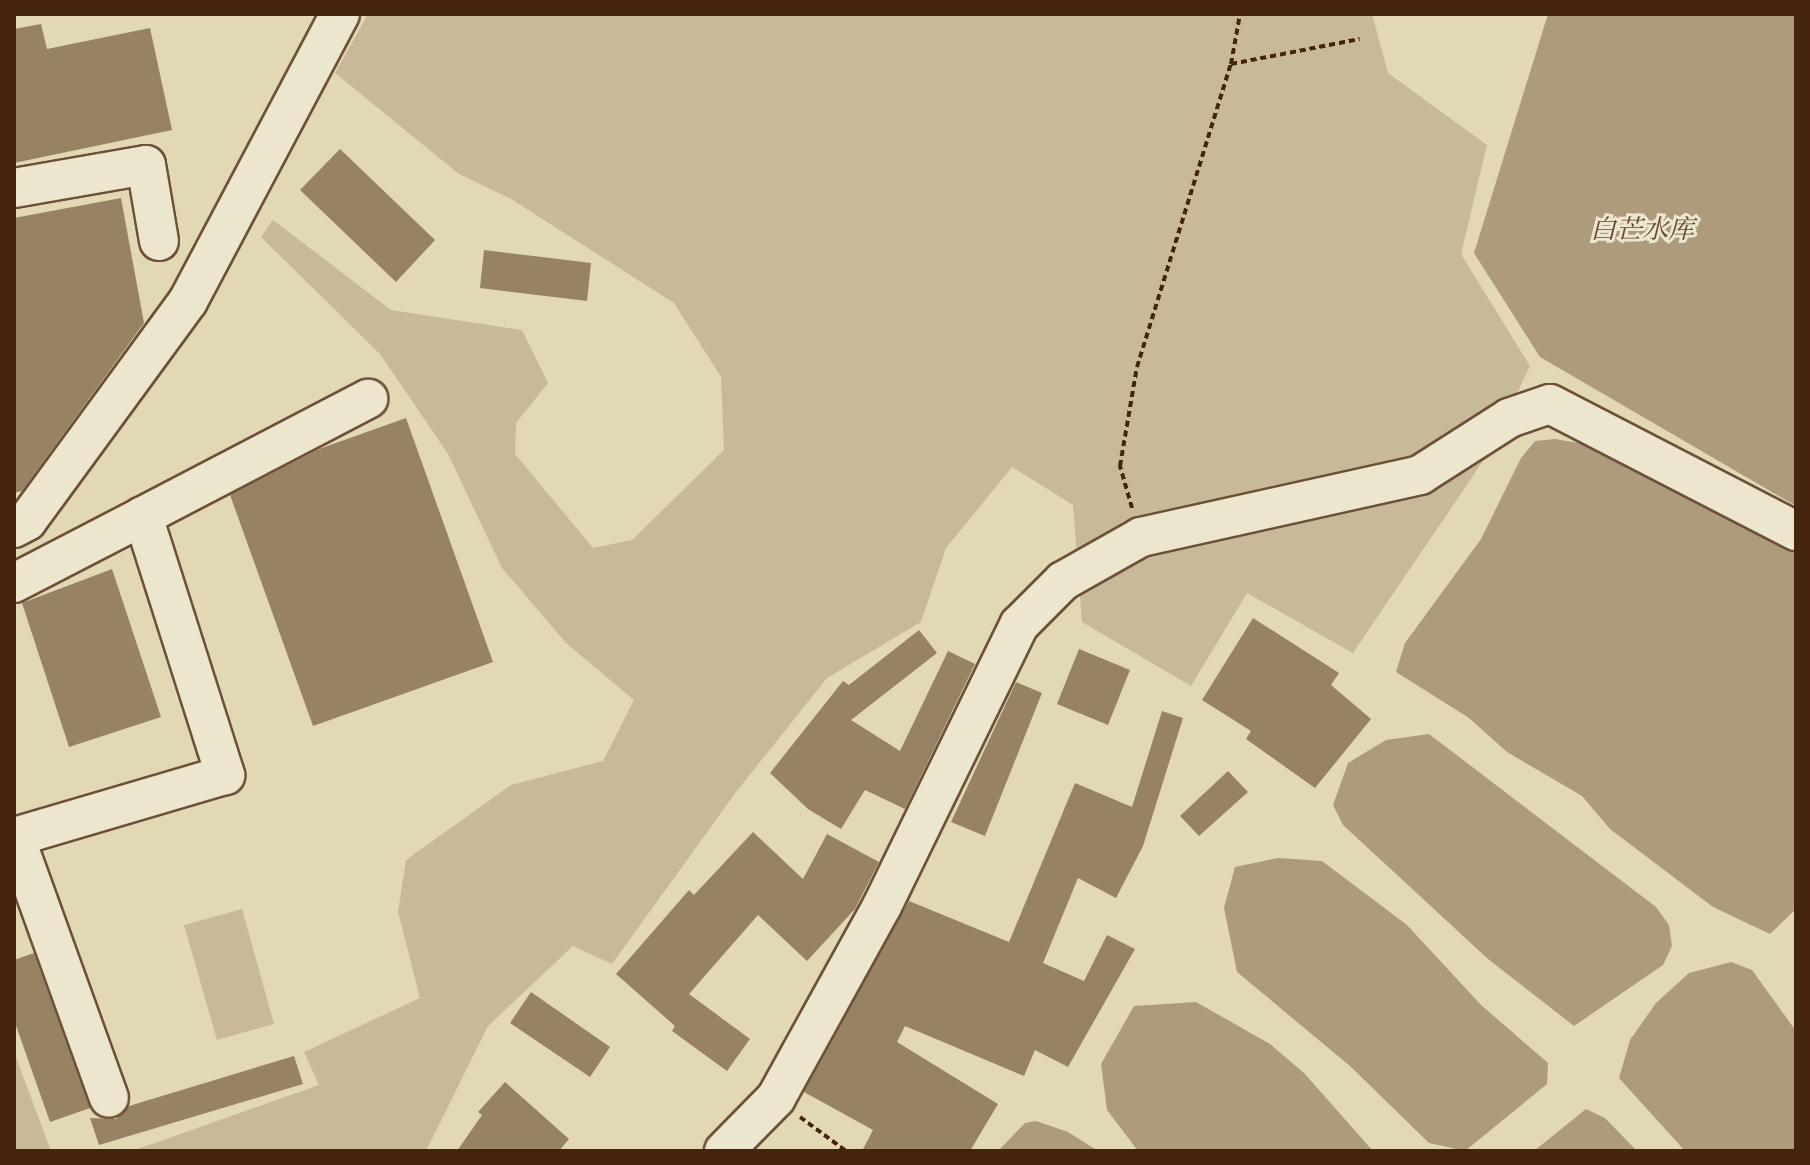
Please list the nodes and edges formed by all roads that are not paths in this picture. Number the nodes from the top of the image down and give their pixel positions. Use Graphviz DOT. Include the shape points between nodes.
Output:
graph roads {
  1 [pos="340,14"];
  2 [pos="14,188"];
  3 [pos="159,241"];
  4 [pos="368,399"];
  5 [pos="143,516"];
  6 [pos="14,528"];
  7 [pos="1796,531"];
  8 [pos="14,583"];
  9 [pos="15,837"];
  10 [pos="109,1098"];
  11 [pos="724,1151"];
  1 -- 6 [label="street" via="188,301 27,521"];
  2 -- 3 [label="street" via="146,165"];
  4 -- 5 [label="street"];
  5 -- 8 [label="street"];
  5 -- 9 [label="street" via="225,775"];
  7 -- 11 [label="street" via="1550,404 1509,418 1420,475 1141,537 1063,581 1019,625 882,906 776,1098"];
  9 -- 10 [label="street"];
}
